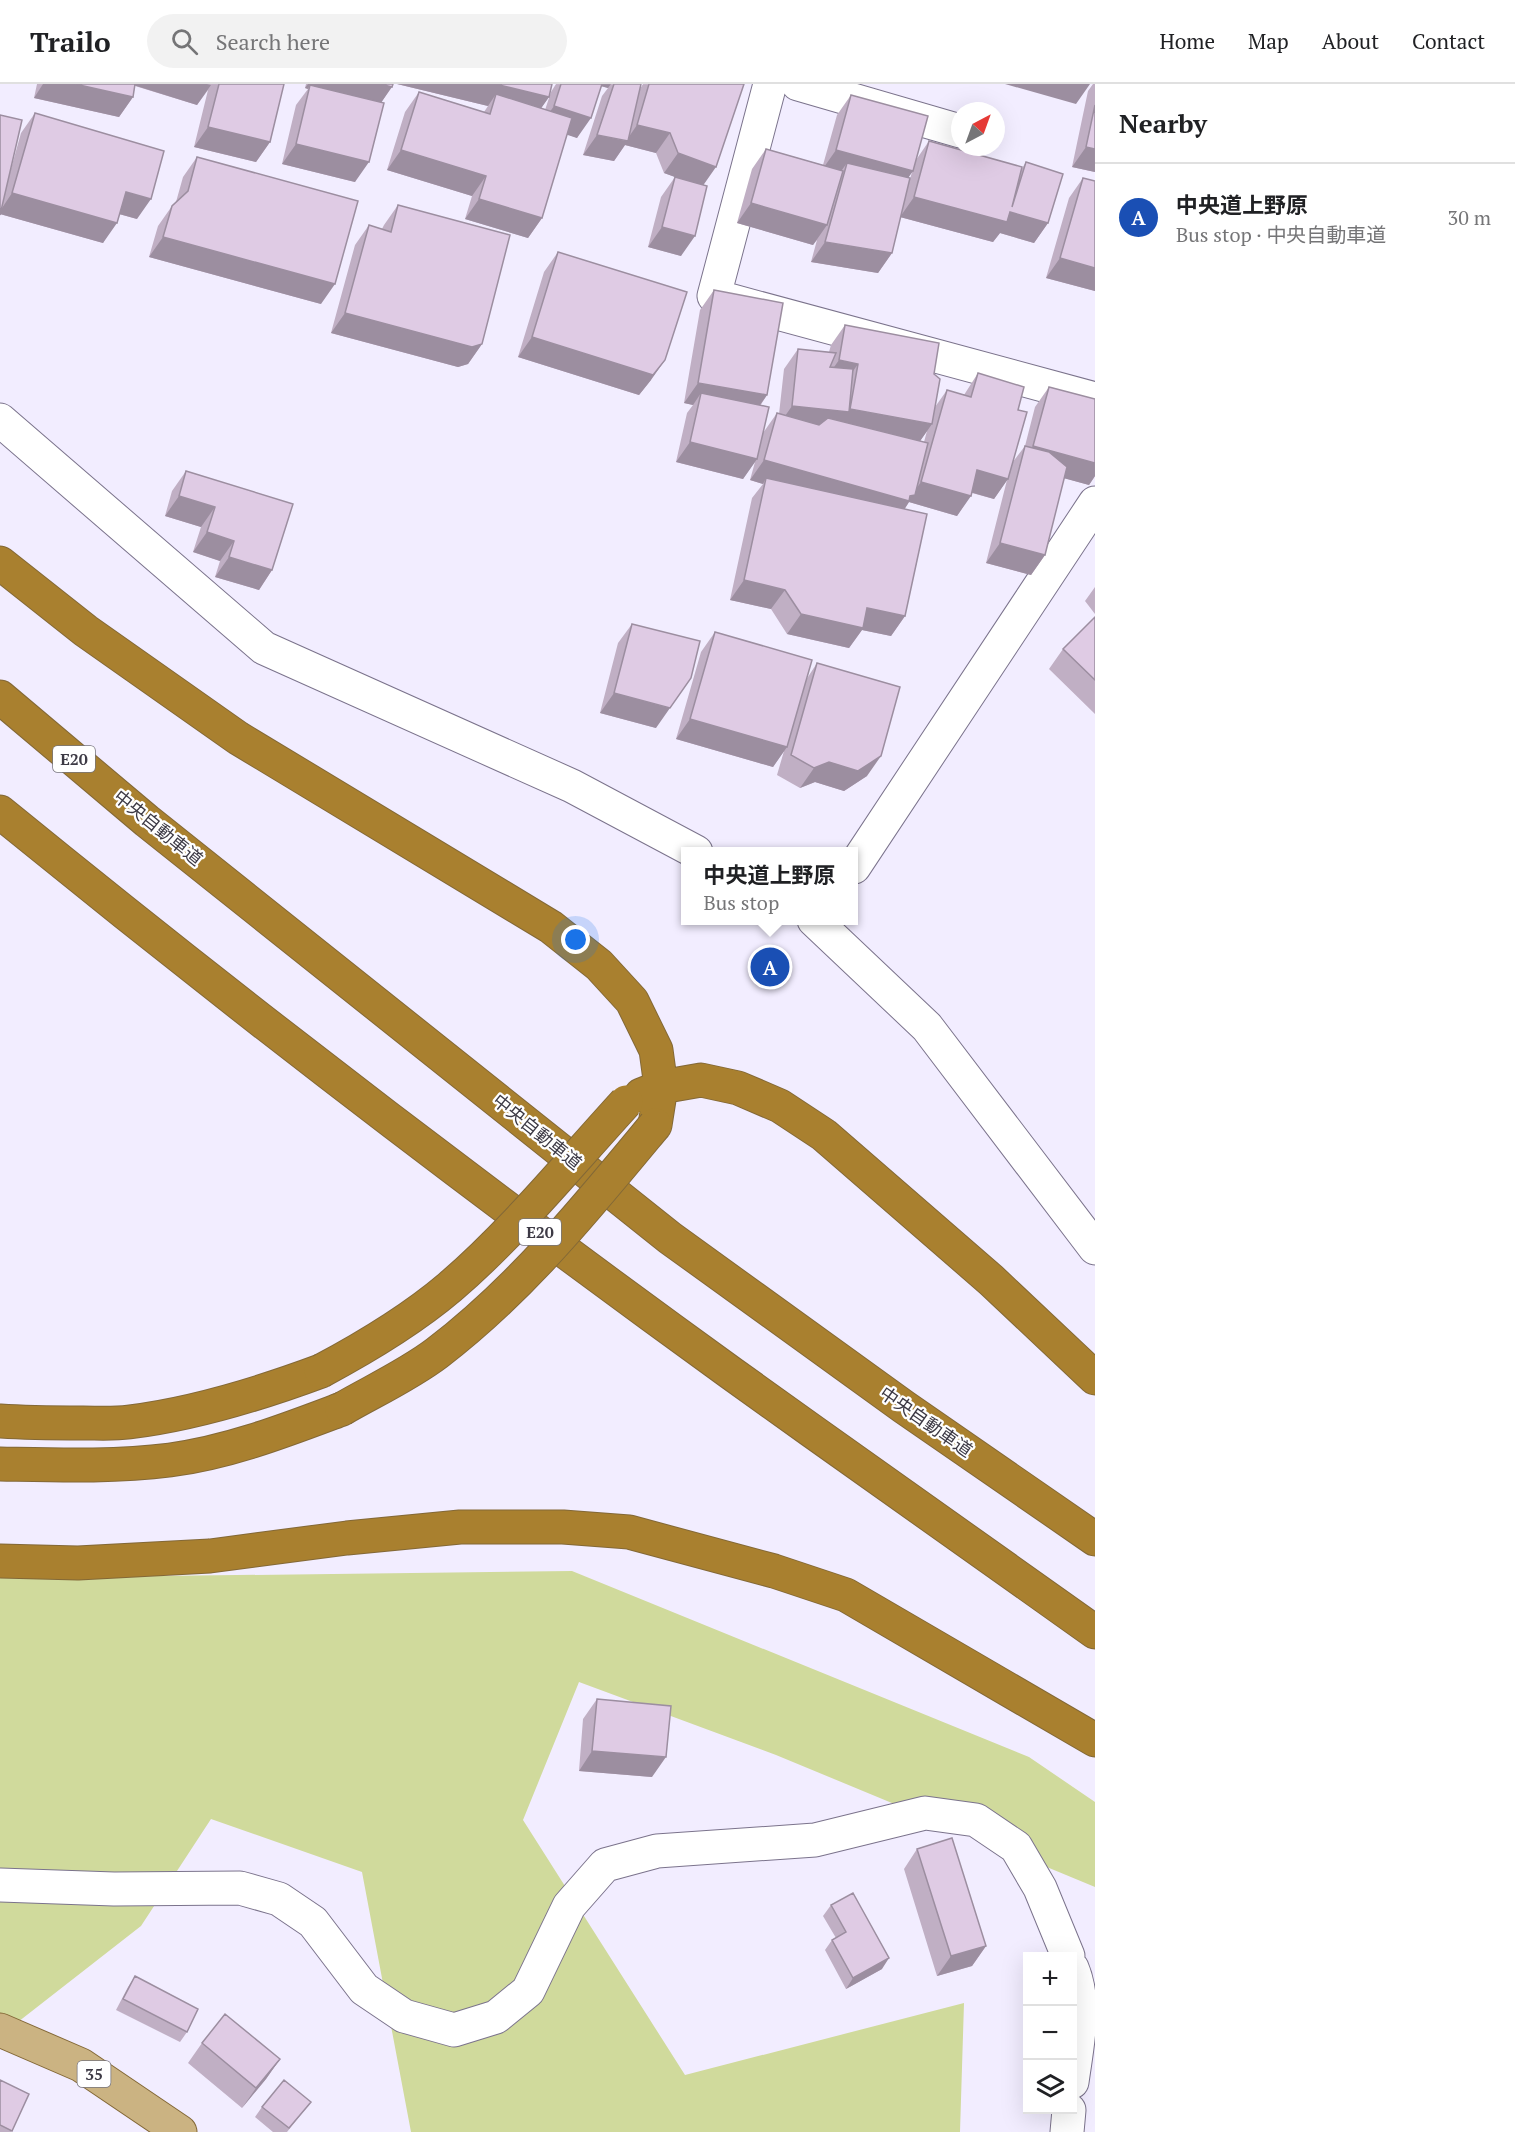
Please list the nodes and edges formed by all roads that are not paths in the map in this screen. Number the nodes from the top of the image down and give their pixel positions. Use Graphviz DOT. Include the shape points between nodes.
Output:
graph roads {
  1 [pos="770,84"];
  2 [pos="798,84"];
  3 [pos="951,128"];
  4 [pos="1095,399"];
  5 [pos="0,420"];
  6 [pos="1095,503"];
  7 [pos="0,563"];
  8 [pos="0,697"];
  9 [pos="0,812"];
  10 [pos="687,847"];
  11 [pos="858,861"];
  12 [pos="820,925"];
  13 [pos="661,1087"];
  14 [pos="1095,1248"];
  15 [pos="1095,1378"];
  16 [pos="0,1421"];
  17 [pos="0,1464"];
  18 [pos="1095,1539"];
  19 [pos="0,1561"];
  20 [pos="1095,1632"];
  21 [pos="1095,1740"];
  22 [pos="0,1885"];
  23 [pos="1066,1952"];
  24 [pos="1077,1986"];
  25 [pos="0,2030"];
  26 [pos="1075,2060"];
  27 [pos="1069,2114"];
  28 [pos="180,2132"];
  29 [pos="1067,2132"];
  1 -- 4 [label="street" via="714,296"];
  2 -- 3 [label="street"];
  5 -- 10 [label="street" via="264,648 572,786"];
  6 -- 11 [label="street"];
  7 -- 13 [label="highway" via="86,631 238,738 551,927 591,959 632,1001 656,1050"];
  8 -- 18 [label="highway, 中央自動車道 / E20" via="147,821 670,1238"];
  9 -- 20 [label="highway, E20" via="381,1114 730,1372"];
  12 -- 14 [label="street" via="927,1027"];
  13 -- 15 [label="highway" via="701,1080 738,1088 780,1106 824,1135 991,1280"];
  13 -- 16 [label="highway, bridge" via="626,1102 450,1287 406,1321 321,1371 269,1391 175,1415 127,1422"];
  13 -- 17 [label="highway, bridge" via="655,1125 580,1215 485,1312 435,1354 342,1409 285,1431 170,1460"];
  19 -- 21 [label="highway" via="78,1563 210,1556 460,1527 563,1527 628,1532 774,1571 846,1595"];
  22 -- 23 [label="street" via="240,1888 279,1899 313,1922 364,1989 404,2016 454,2030 496,2017 528,1991 569,1906 604,1865 657,1851 815,1840 925,1813 976,1820 1016,1846 1040,1888"];
  24 -- 26 [label="street" via="1080,2014"];
  25 -- 28 [label="main road, 35" via="81,2065"];
  27 -- 29 [label="street"];
}
